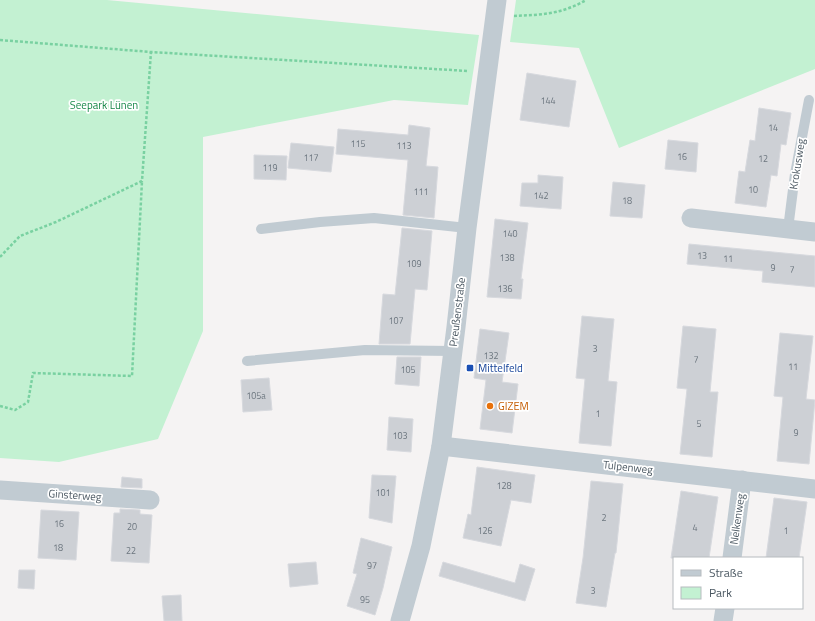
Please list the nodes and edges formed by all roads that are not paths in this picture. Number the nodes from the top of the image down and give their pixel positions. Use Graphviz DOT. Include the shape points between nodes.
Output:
graph roads {
  1 [pos="496,9"];
  2 [pos="809,100"];
  3 [pos="691,218"];
  4 [pos="467,228"];
  5 [pos="261,229"];
  6 [pos="788,229"];
  7 [pos="815,232"];
  8 [pos="453,351"];
  9 [pos="247,361"];
  10 [pos="441,446"];
  11 [pos="742,480"];
  12 [pos="815,489"];
  13 [pos="0,490"];
  14 [pos="150,500"];
  15 [pos="732,557"];
  16 [pos="725,609"];
  17 [pos="400,621"];
  18 [pos="723,621"];
  1 -- 4 [label="street, Preußenstraße"];
  2 -- 6 [label="lane, Krokusweg"];
  3 -- 6 [label="street"];
  4 -- 5 [label="lane" via="374,218"];
  4 -- 8 [label="street, Preußenstraße"];
  6 -- 7 [label="street"];
  8 -- 9 [label="lane" via="365,350"];
  8 -- 10 [label="street, Preußenstraße"];
  10 -- 11 [label="street, Tulpenweg"];
  10 -- 17 [label="street, Preußenstraße" via="421,546"];
  11 -- 12 [label="street, Tulpenweg"];
  11 -- 15 [label="street, Nelkenweg"];
  13 -- 14 [label="street, Ginsterweg"];
  16 -- 18 [label="street"];
}
